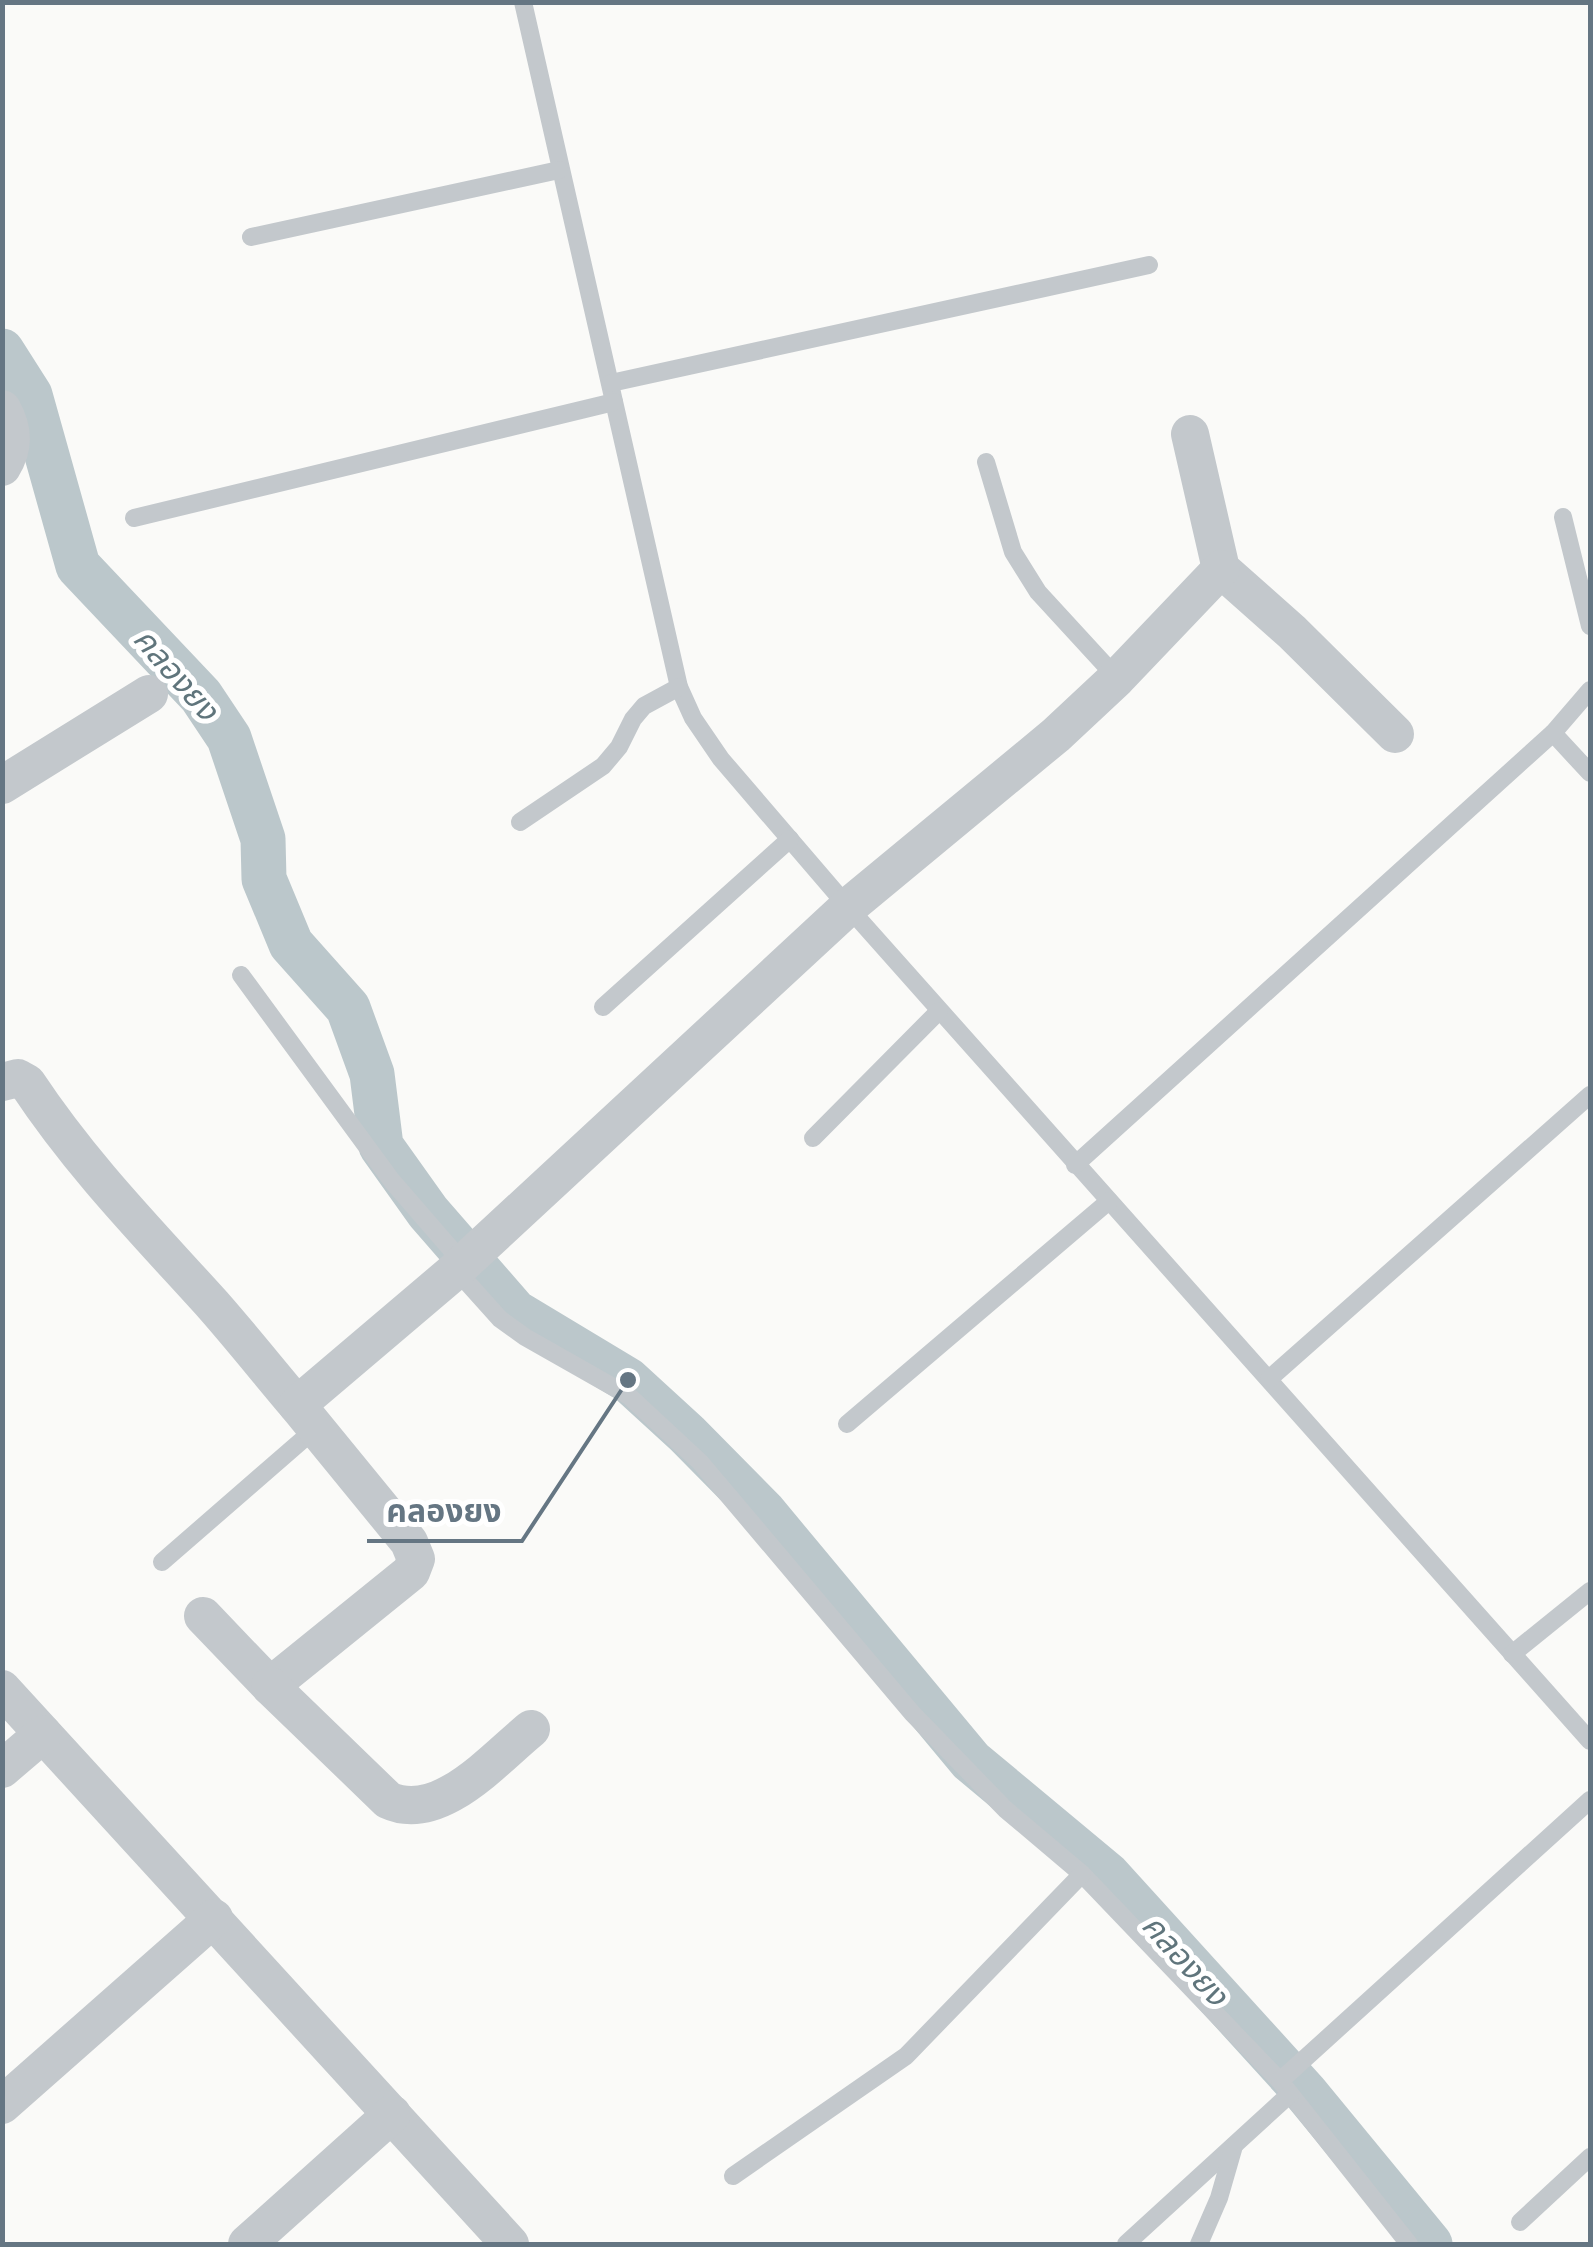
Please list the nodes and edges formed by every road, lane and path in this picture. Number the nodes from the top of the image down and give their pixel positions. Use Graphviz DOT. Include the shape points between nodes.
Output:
graph roads {
  1 [pos="523,2"];
  2 [pos="559,170"];
  3 [pos="252,236"];
  4 [pos="1149,266"];
  5 [pos="612,393"];
  6 [pos="2,409"];
  7 [pos="1190,434"];
  8 [pos="986,462"];
  9 [pos="2,468"];
  10 [pos="1563,517"];
  11 [pos="134,518"];
  12 [pos="1221,569"];
  13 [pos="1590,626"];
  14 [pos="1116,678"];
  15 [pos="679,687"];
  16 [pos="1590,690"];
  17 [pos="149,694"];
  18 [pos="1395,734"];
  19 [pos="1553,734"];
  20 [pos="1590,773"];
  21 [pos="2,785"];
  22 [pos="520,822"];
  23 [pos="790,839"];
  24 [pos="848,907"];
  25 [pos="241,975"];
  26 [pos="603,1006"];
  27 [pos="940,1011"];
  28 [pos="2,1082"];
  29 [pos="1590,1096"];
  30 [pos="813,1138"];
  31 [pos="1075,1165"];
  32 [pos="1108,1201"];
  33 [pos="466,1260"];
  34 [pos="1268,1378"];
  35 [pos="306,1417"];
  36 [pos="847,1424"];
  37 [pos="162,1562"];
  38 [pos="1590,1591"];
  39 [pos="203,1616"];
  40 [pos="1512,1654"];
  41 [pos="270,1686"];
  42 [pos="2,1689"];
  43 [pos="531,1729"];
  44 [pos="43,1734"];
  45 [pos="1590,1742"];
  46 [pos="2,1769"];
  47 [pos="1590,1800"];
  48 [pos="1082,1874"];
  49 [pos="214,1918"];
  50 [pos="1285,2087"];
  51 [pos="2,2106"];
  52 [pos="392,2114"];
  53 [pos="1234,2146"];
  54 [pos="1590,2157"];
  55 [pos="733,2176"];
  56 [pos="1520,2222"];
  57 [pos="247,2244"];
  58 [pos="510,2244"];
  59 [pos="1126,2244"];
  60 [pos="1199,2244"];
  61 [pos="1409,2244"];
  1 -- 2 [label="lane"];
  2 -- 3 [label="lane"];
  2 -- 5 [label="lane"];
  4 -- 5 [label="lane"];
  5 -- 11 [label="lane"];
  5 -- 15 [label="lane"];
  6 -- 9 [label="street" via="12,451"];
  7 -- 12 [label="street"];
  8 -- 14 [label="lane" via="1013,552 1038,592"];
  10 -- 13 [label="lane"];
  12 -- 14 [label="street"];
  12 -- 18 [label="street"];
  14 -- 24 [label="street"];
  15 -- 22 [label="lane" via="644,706 603,766"];
  15 -- 23 [label="lane" via="722,759"];
  16 -- 19 [label="lane"];
  17 -- 21 [label="street"];
  19 -- 20 [label="lane"];
  19 -- 31 [label="lane"];
  23 -- 24 [label="lane"];
  23 -- 26 [label="lane"];
  24 -- 27 [label="lane"];
  24 -- 33 [label="street"];
  25 -- 33 [label="lane" via="392,1181"];
  27 -- 30 [label="lane"];
  27 -- 31 [label="lane"];
  28 -- 35 [label="street" via="27,1083 96,1178"];
  29 -- 34 [label="lane"];
  31 -- 32 [label="lane"];
  32 -- 34 [label="lane"];
  32 -- 36 [label="lane"];
  33 -- 35 [label="street"];
  33 -- 48 [label="lane" via="513,1328 653,1415 912,1713 1005,1809"];
  34 -- 40 [label="lane"];
  35 -- 37 [label="lane"];
  35 -- 41 [label="street" via="416,1560 411,1572"];
  38 -- 40 [label="lane"];
  39 -- 41 [label="street"];
  40 -- 45 [label="lane"];
  41 -- 43 [label="street" via="401,1806 429,1806 450,1795"];
  42 -- 44 [label="street"];
  44 -- 46 [label="street"];
  44 -- 49 [label="street"];
  47 -- 50 [label="lane" via="1297,2066"];
  48 -- 50 [label="lane"];
  48 -- 55 [label="lane" via="906,2056"];
  49 -- 51 [label="street"];
  49 -- 52 [label="street"];
  50 -- 53 [label="lane"];
  50 -- 61 [label="lane"];
  52 -- 57 [label="street"];
  52 -- 58 [label="street"];
  53 -- 59 [label="lane"];
  53 -- 60 [label="lane"];
  54 -- 56 [label="lane"];
}
